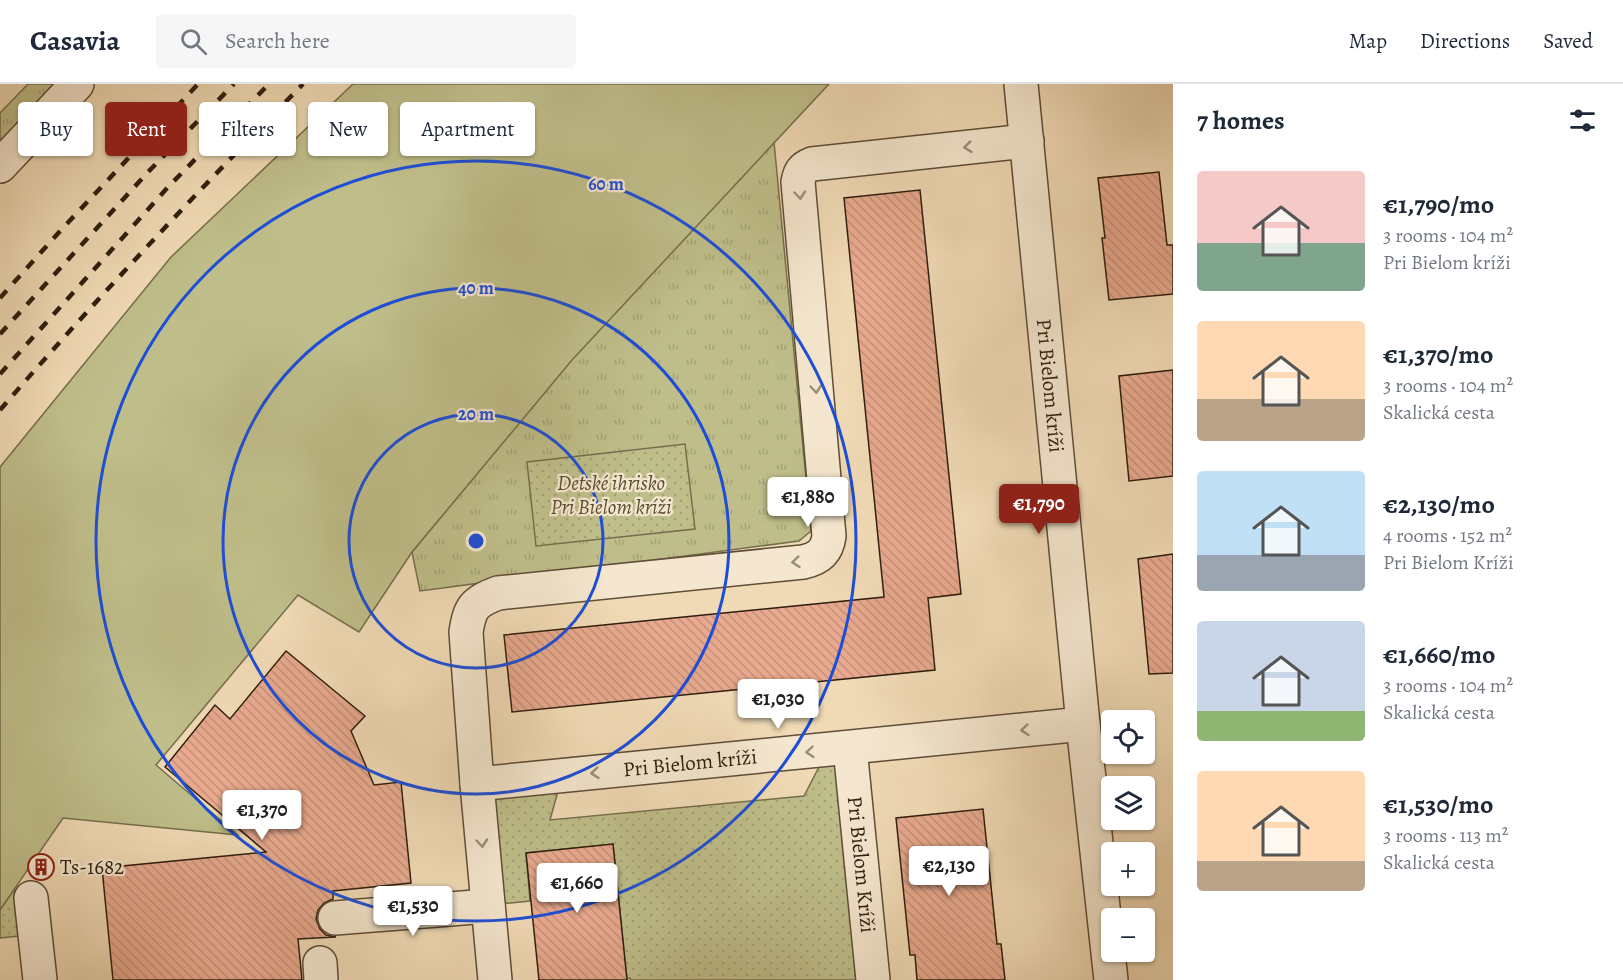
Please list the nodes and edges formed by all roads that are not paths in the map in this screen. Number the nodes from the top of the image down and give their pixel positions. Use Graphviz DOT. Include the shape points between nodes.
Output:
graph roads {
  1 [pos="77,84"];
  2 [pos="1021,84"];
  3 [pos="1027,141"];
  4 [pos="0,166"];
  5 [pos="1083,724"];
  6 [pos="850,748"];
  7 [pos="477,784"];
  8 [pos="31,898"];
  9 [pos="488,906"];
  10 [pos="335,918"];
  11 [pos="40,980"];
  12 [pos="495,980"];
  13 [pos="873,980"];
  14 [pos="1112,980"];
  1 -- 4 [label="street"];
  2 -- 3 [label="street, Pri Bielom kríži"];
  3 -- 5 [label="street, Pri Bielom kríži"];
  3 -- 7 [label="street, one-way" via="805,166 798,182 829,536 826,549 820,556 803,562 498,593 481,599 473,606 466,632"];
  5 -- 6 [label="street, Pri Bielom kríži, one-way"];
  5 -- 14 [label="street, Pri Bielom kríži"];
  6 -- 7 [label="street, Pri Bielom kríži, one-way"];
  6 -- 13 [label="street, Pri Bielom Kríži"];
  7 -- 9 [label="street, one-way"];
  8 -- 11 [label="street"];
  9 -- 10 [label="street"];
  9 -- 12 [label="street"];
}
